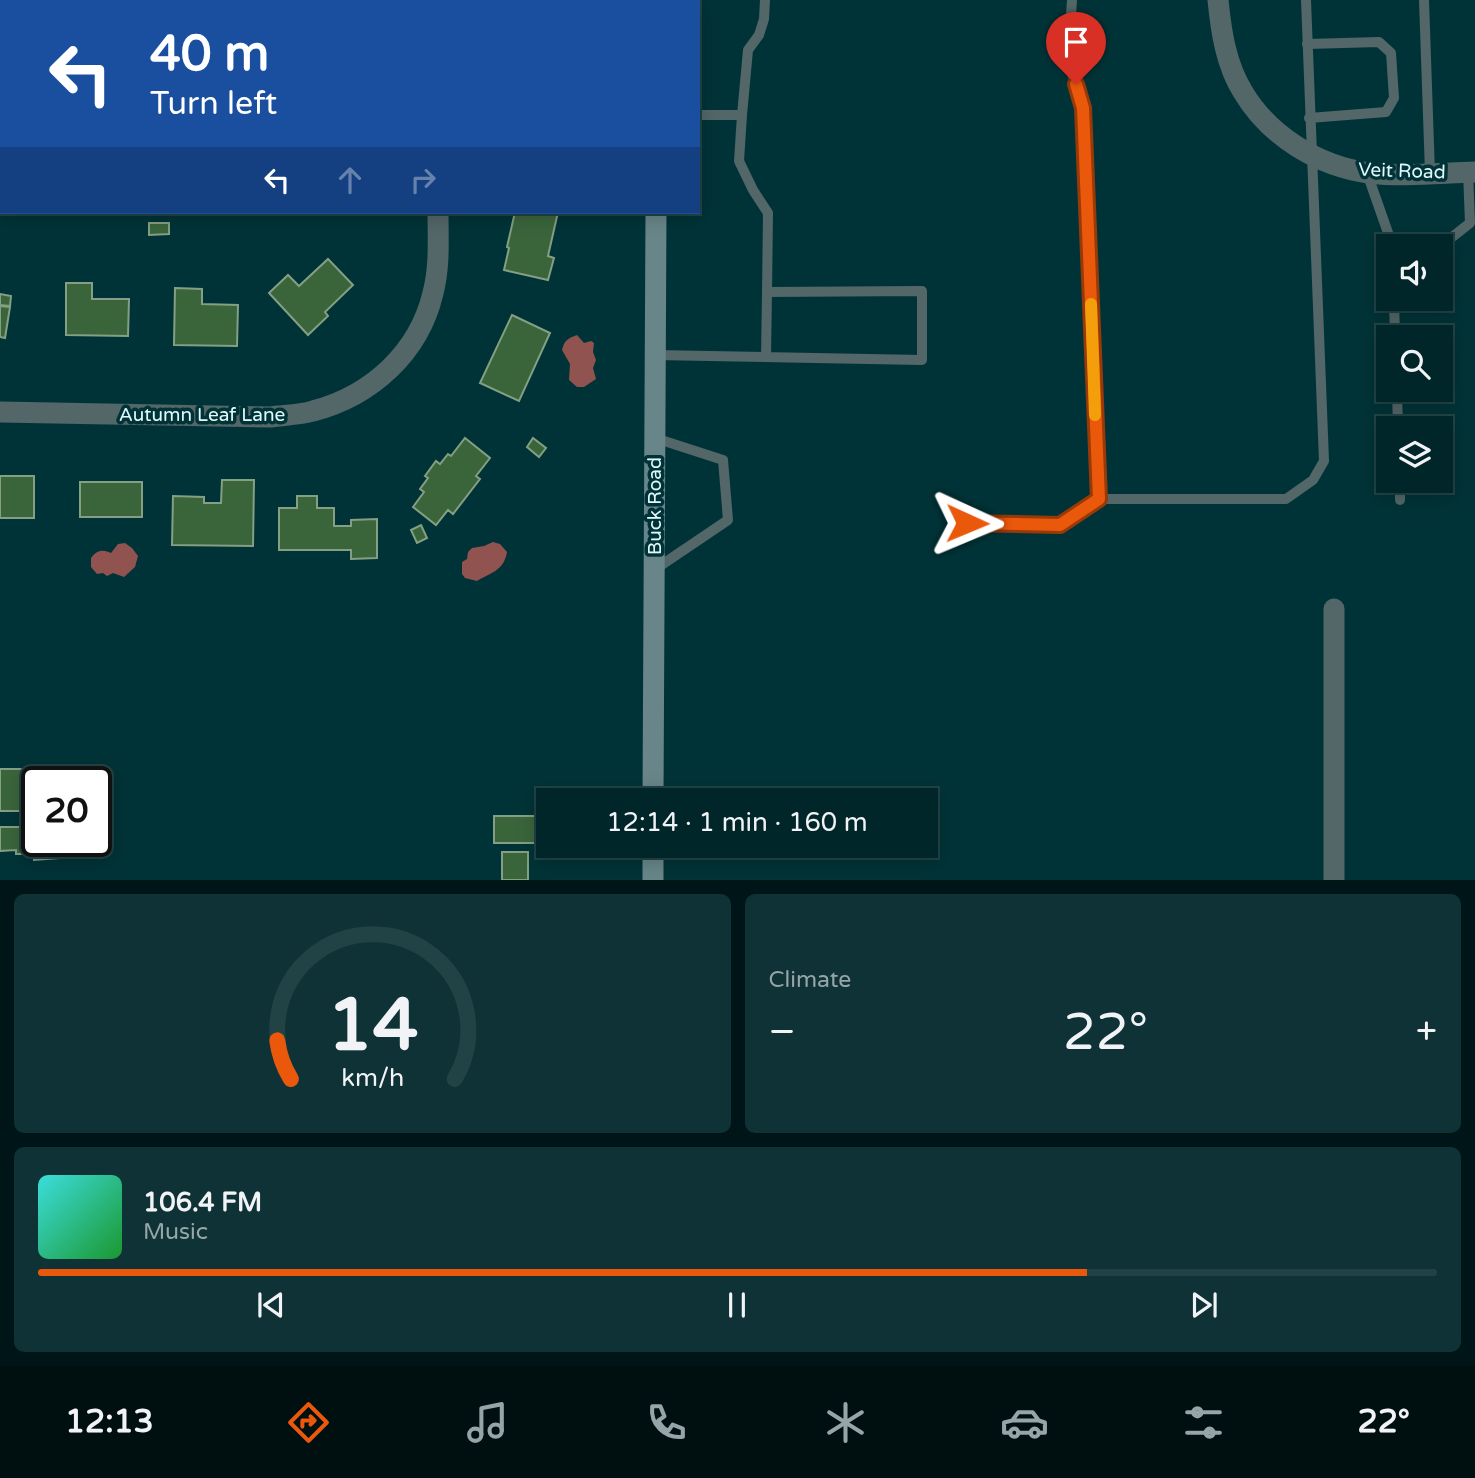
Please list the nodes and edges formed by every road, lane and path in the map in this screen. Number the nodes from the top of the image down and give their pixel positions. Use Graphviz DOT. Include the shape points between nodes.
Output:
graph roads {
  1 [pos="765,0"];
  2 [pos="1072,0"];
  3 [pos="1218,0"];
  4 [pos="1306,0"];
  5 [pos="1424,0"];
  6 [pos="1307,44"];
  7 [pos="700,115"];
  8 [pos="742,115"];
  9 [pos="1309,118"];
  10 [pos="1310,154"];
  11 [pos="1471,172"];
  12 [pos="1367,173"];
  13 [pos="1430,173"];
  14 [pos="438,214"];
  15 [pos="656,214"];
  16 [pos="1389,234"];
  17 [pos="1453,236"];
  18 [pos="767,292"];
  19 [pos="655,355"];
  20 [pos="766,357"];
  21 [pos="0,412"];
  22 [pos="655,438"];
  23 [pos="1400,493"];
  24 [pos="1099,499"];
  25 [pos="1400,500"];
  26 [pos="967,523"];
  27 [pos="654,571"];
  28 [pos="1334,609"];
  29 [pos="653,788"];
  30 [pos="653,858"];
  31 [pos="653,880"];
  32 [pos="1334,880"];
  1 -- 8 [label="lane" via="764,19 748,50"];
  2 -- 24 [label="lane" via="1068,60 1083,108"];
  3 -- 10 [label="street, Veit Road" via="1228,56 1242,90 1280,135"];
  4 -- 6 [label="lane"];
  5 -- 13 [label="lane"];
  6 -- 9 [label="lane"];
  6 -- 9 [label="lane" via="1379,42 1391,53 1394,98 1386,112"];
  7 -- 8 [label="lane"];
  8 -- 18 [label="lane" via="739,161 768,212"];
  9 -- 10 [label="lane"];
  10 -- 12 [label="street, Veit Road"];
  10 -- 24 [label="lane" via="1324,461 1313,480 1286,499"];
  11 -- 13 [label="street, Veit Road"];
  11 -- 17 [label="lane" via="1470,223"];
  12 -- 13 [label="street, Veit Road"];
  12 -- 16 [label="lane"];
  14 -- 21 [label="street, Autumn Leaf Lane" via="438,270 426,316 385,375 347,399 310,412 270,417"];
  15 -- 19 [label="street, Buck Road"];
  18 -- 20 [label="lane"];
  18 -- 20 [label="lane" via="922,291 922,360"];
  19 -- 20 [label="lane"];
  19 -- 22 [label="street, Buck Road"];
  22 -- 27 [label="street, Buck Road"];
  22 -- 27 [label="lane" via="723,460 728,520"];
  23 -- 25 [label="lane"];
  24 -- 26 [label="lane" via="1060,525"];
  27 -- 29 [label="street, Buck Road"];
  28 -- 32 [label="street"];
  30 -- 31 [label="street"];
}
